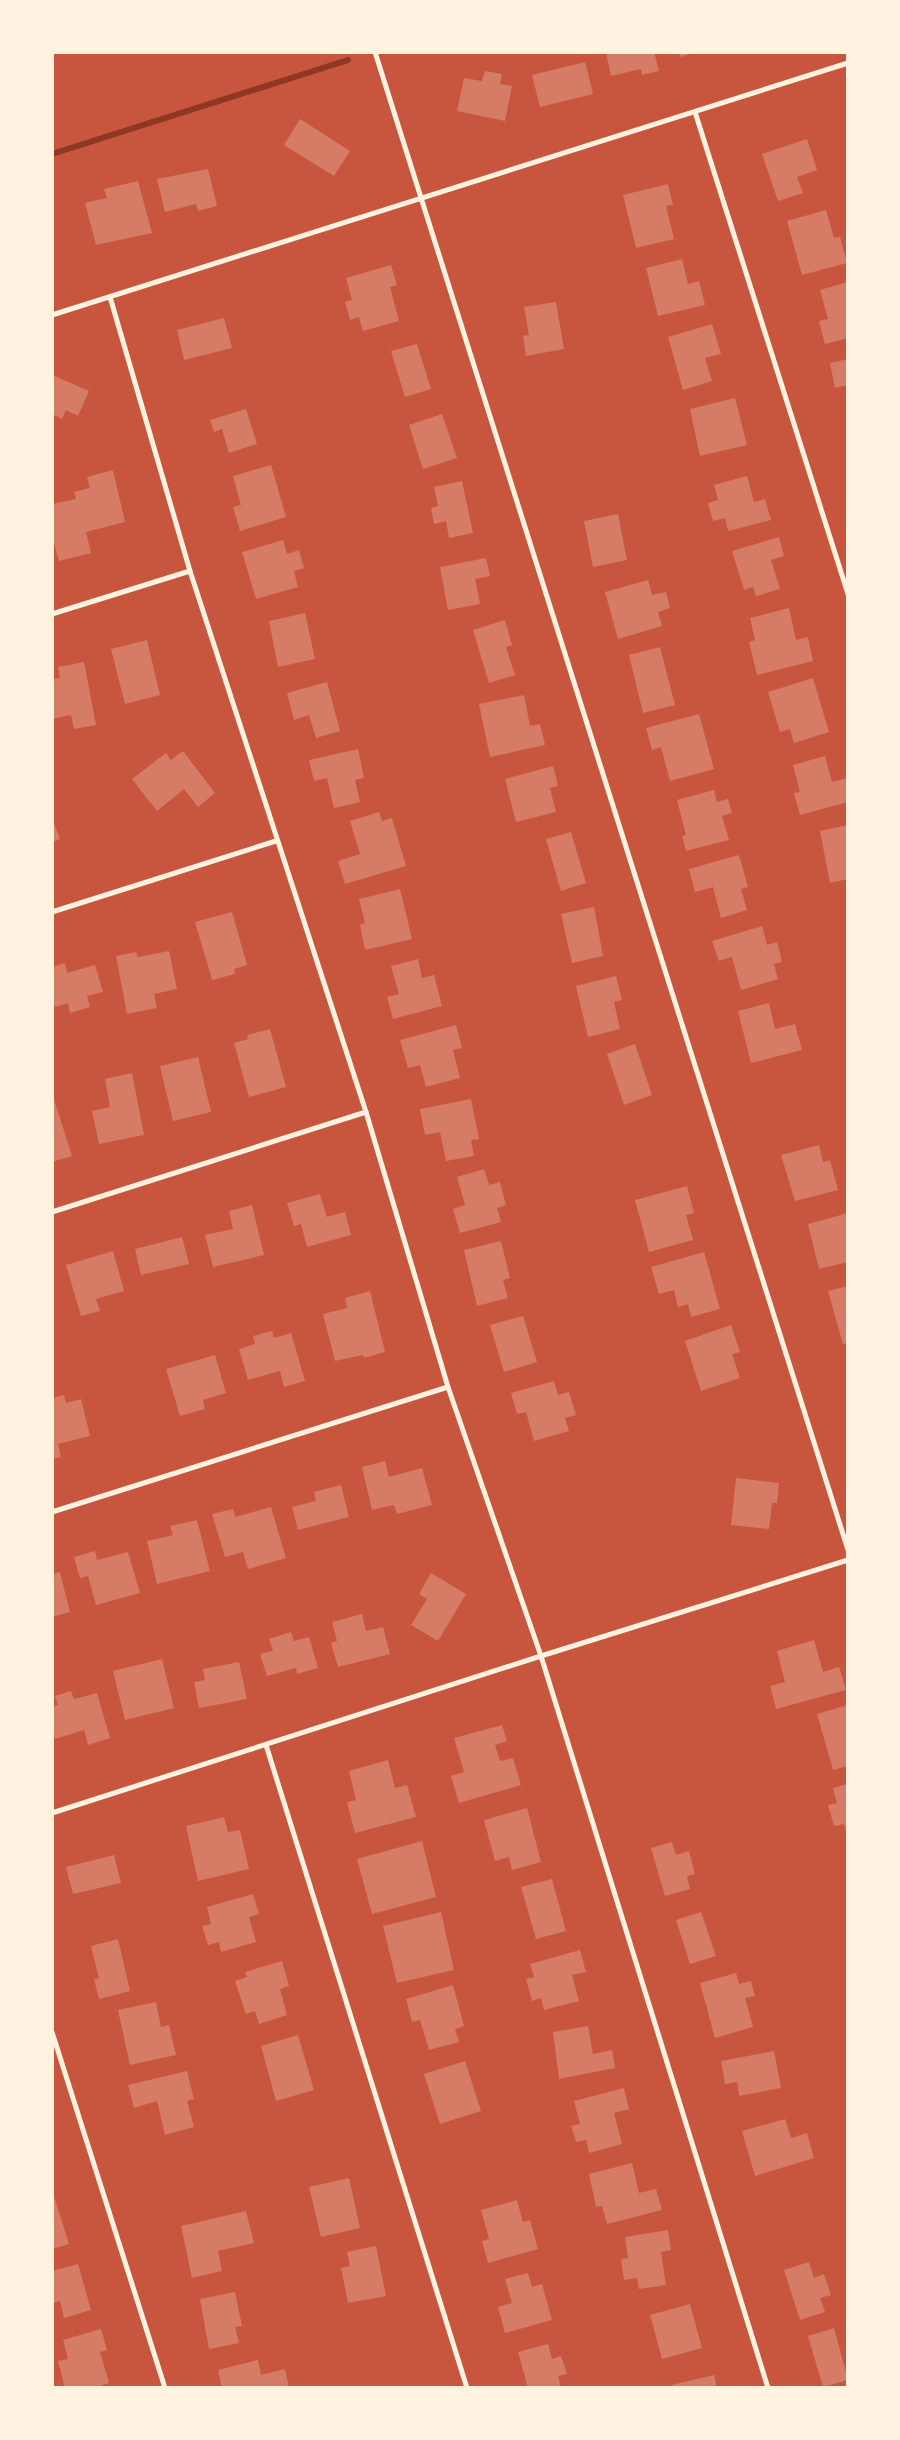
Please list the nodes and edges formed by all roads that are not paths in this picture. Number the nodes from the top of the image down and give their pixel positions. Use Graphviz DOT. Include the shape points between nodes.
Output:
graph roads {
  1 [pos="375,52"];
  2 [pos="848,63"];
  3 [pos="694,112"];
  4 [pos="420,198"];
  5 [pos="110,297"];
  6 [pos="52,315"];
  7 [pos="190,571"];
  8 [pos="848,594"];
  9 [pos="52,614"];
  10 [pos="276,841"];
  11 [pos="52,912"];
  12 [pos="366,1112"];
  13 [pos="52,1212"];
  14 [pos="448,1387"];
  15 [pos="52,1512"];
  16 [pos="848,1550"];
  17 [pos="848,1560"];
  18 [pos="541,1656"];
  19 [pos="266,1745"];
  20 [pos="52,1814"];
  21 [pos="52,2032"];
  22 [pos="165,2388"];
  23 [pos="468,2388"];
  24 [pos="768,2388"];
  1 -- 4 [label="street"];
  2 -- 3 [label="street"];
  3 -- 4 [label="street"];
  3 -- 8 [label="street"];
  4 -- 5 [label="street"];
  4 -- 16 [label="street"];
  5 -- 6 [label="street"];
  5 -- 7 [label="street"];
  7 -- 9 [label="street"];
  7 -- 10 [label="street"];
  10 -- 11 [label="street"];
  10 -- 12 [label="street"];
  12 -- 13 [label="street"];
  12 -- 14 [label="street"];
  14 -- 15 [label="street"];
  14 -- 18 [label="street"];
  17 -- 18 [label="street"];
  18 -- 19 [label="street"];
  18 -- 24 [label="street"];
  19 -- 20 [label="street"];
  19 -- 23 [label="street"];
  21 -- 22 [label="street"];
}
